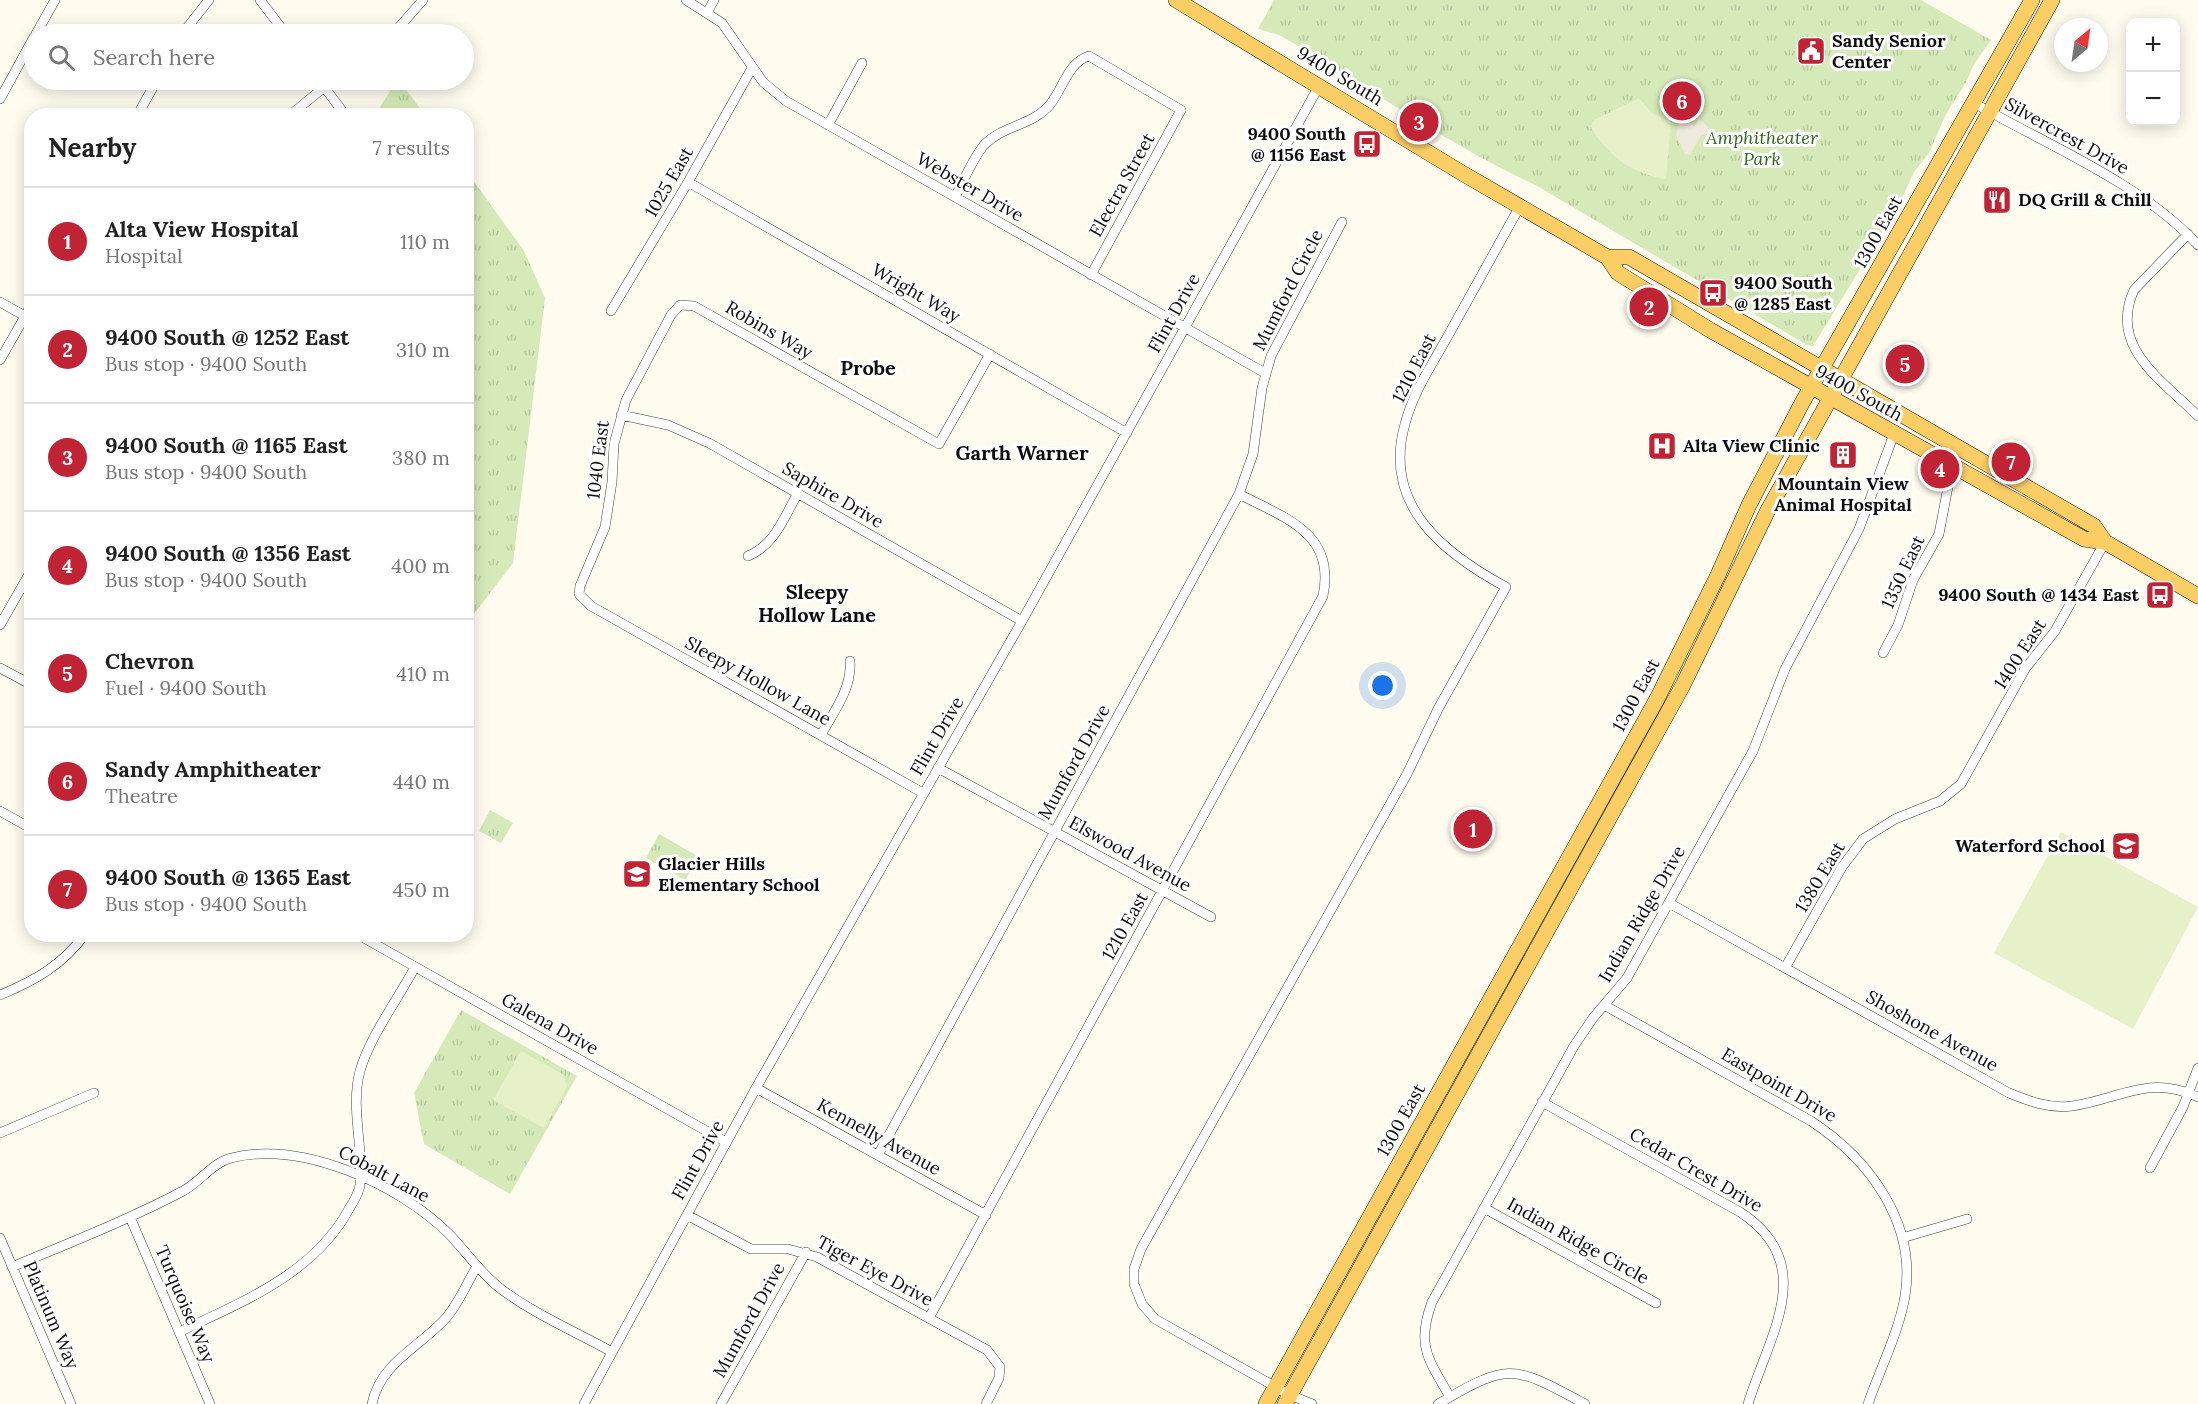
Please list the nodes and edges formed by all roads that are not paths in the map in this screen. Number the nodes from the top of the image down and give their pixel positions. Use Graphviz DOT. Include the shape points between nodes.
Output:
graph roads {
  1 [pos="55,0"];
  2 [pos="208,0"];
  3 [pos="260,0"];
  4 [pos="423,0"];
  5 [pos="686,0"];
  6 [pos="714,0"];
  7 [pos="1176,0"];
  8 [pos="2032,0"];
  9 [pos="2052,0"];
  10 [pos="707,13"];
  11 [pos="42,24"];
  12 [pos="190,24"];
  13 [pos="278,24"];
  14 [pos="402,24"];
  15 [pos="24,56"];
  16 [pos="862,63"];
  17 [pos="752,68"];
  18 [pos="1319,86"];
  19 [pos="151,90"];
  20 [pos="315,90"];
  21 [pos="327,90"];
  22 [pos="0,99"];
  23 [pos="1974,103"];
  24 [pos="141,108"];
  25 [pos="297,108"];
  26 [pos="340,108"];
  27 [pos="1988,111"];
  28 [pos="828,125"];
  29 [pos="688,182"];
  30 [pos="955,197"];
  31 [pos="1520,206"];
  32 [pos="1342,222"];
  33 [pos="2188,234"];
  34 [pos="2198,245"];
  35 [pos="1607,257"];
  36 [pos="1091,275"];
  37 [pos="0,302"];
  38 [pos="680,305"];
  39 [pos="611,311"];
  40 [pos="24,316"];
  41 [pos="24,324"];
  42 [pos="1185,328"];
  43 [pos="990,354"];
  44 [pos="0,360"];
  45 [pos="1822,369"];
  46 [pos="1265,373"];
  47 [pos="1841,379"];
  48 [pos="1811,388"];
  49 [pos="1830,399"];
  50 [pos="621,414"];
  51 [pos="2198,416"];
  52 [pos="1127,433"];
  53 [pos="1894,434"];
  54 [pos="1952,466"];
  55 [pos="798,493"];
  56 [pos="1239,494"];
  57 [pos="2105,542"];
  58 [pos="748,556"];
  59 [pos="24,583"];
  60 [pos="579,594"];
  61 [pos="2198,596"];
  62 [pos="1022,621"];
  63 [pos="0,625"];
  64 [pos="1882,653"];
  65 [pos="850,661"];
  66 [pos="0,668"];
  67 [pos="24,681"];
  68 [pos="821,735"];
  69 [pos="938,768"];
  70 [pos="1961,784"];
  71 [pos="923,793"];
  72 [pos="0,811"];
  73 [pos="24,824"];
  74 [pos="1055,832"];
  75 [pos="1163,891"];
  76 [pos="1668,903"];
  77 [pos="1211,917"];
  78 [pos="78,942"];
  79 [pos="371,942"];
  80 [pos="415,967"];
  81 [pos="1785,968"];
  82 [pos="0,995"];
  83 [pos="1604,1005"];
  84 [pos="2198,1068"];
  85 [pos="756,1088"];
  86 [pos="2188,1092"];
  87 [pos="94,1093"];
  88 [pos="2198,1097"];
  89 [pos="1542,1102"];
  90 [pos="0,1133"];
  91 [pos="726,1142"];
  92 [pos="878,1155"];
  93 [pos="2150,1168"];
  94 [pos="360,1176"];
  95 [pos="1484,1208"];
  96 [pos="687,1215"];
  97 [pos="986,1215"];
  98 [pos="130,1217"];
  99 [pos="1967,1219"];
  100 [pos="0,1238"];
  101 [pos="1902,1238"];
  102 [pos="806,1252"];
  103 [pos="477,1266"];
  104 [pos="12,1267"];
  105 [pos="1656,1303"];
  106 [pos="929,1318"];
  107 [pos="179,1332"];
  108 [pos="612,1352"];
  109 [pos="1275,1386"];
  110 [pos="1450,1397"];
  111 [pos="1288,1399"];
  112 [pos="71,1404"];
  113 [pos="210,1404"];
  114 [pos="372,1404"];
  115 [pos="584,1404"];
  116 [pos="721,1404"];
  117 [pos="987,1404"];
  118 [pos="1266,1404"];
  119 [pos="1312,1404"];
  120 [pos="1438,1404"];
  121 [pos="1585,1404"];
  122 [pos="1748,1404"];
  123 [pos="1868,1404"];
  1 -- 11 [label="street"];
  2 -- 12 [label="street"];
  3 -- 13 [label="street"];
  4 -- 14 [label="street"];
  5 -- 10 [label="street, Webster Drive"];
  6 -- 10 [label="street"];
  7 -- 18 [label="main road, 9400 South"];
  8 -- 23 [label="main road, 1300 East"];
  9 -- 27 [label="main road, 1300 East"];
  10 -- 17 [label="street, Webster Drive" via="732,34"];
  15 -- 22 [label="street"];
  16 -- 28 [label="street"];
  17 -- 28 [label="street, Webster Drive" via="773,92"];
  17 -- 29 [label="street, 1025 East"];
  18 -- 31 [label="main road, 9400 South"];
  18 -- 42 [label="street, Flint Drive"];
  19 -- 24 [label="street"];
  20 -- 25 [label="street"];
  21 -- 26 [label="street"];
  23 -- 27 [label="street, Silvercrest Drive"];
  23 -- 45 [label="main road, 1300 East"];
  27 -- 33 [label="street, Silvercrest Drive" via="2138,195"];
  27 -- 47 [label="main road, 1300 East"];
  28 -- 30 [label="street, Webster Drive"];
  29 -- 39 [label="street, 1025 East"];
  29 -- 43 [label="street, Wright Way"];
  30 -- 36 [label="street, Webster Drive"];
  30 -- 36 [label="street, Electra Street" via="983,146 1000,132 1042,112 1055,99 1076,63 1089,56 1181,110"];
  31 -- 35 [label="main road, 9400 South"];
  31 -- 109 [label="street, 1210 East" via="1419,388 1404,425 1401,449 1404,482 1420,520 1457,558 1506,587 1438,709 1411,767 1135,1262 1136,1291 1155,1318"];
  32 -- 46 [label="street, Mumford Circle"];
  33 -- 34 [label="street, Silvercrest Drive"];
  33 -- 51 [label="street" via="2134,290 2125,325 2134,350"];
  35 -- 45 [label="main road, 9400 South" via="1629,257"];
  35 -- 48 [label="main road, 9400 South" via="1618,273"];
  36 -- 42 [label="street, Webster Drive"];
  37 -- 40 [label="street"];
  38 -- 43 [label="street, Robins Way" via="694,306 939,444"];
  38 -- 50 [label="street, 1040 East" via="640,370"];
  41 -- 44 [label="street"];
  42 -- 46 [label="street, Webster Drive"];
  42 -- 52 [label="street, Flint Drive"];
  43 -- 52 [label="street, Wright Way"];
  45 -- 47 [label="main road, 9400 South"];
  45 -- 48 [label="main road, 1300 East"];
  46 -- 56 [label="street, Mumford Drive" via="1253,454"];
  47 -- 49 [label="main road, 1300 East"];
  47 -- 57 [label="main road, 9400 South" via="2094,526"];
  48 -- 49 [label="main road, 9400 South"];
  48 -- 109 [label="main road, 1300 East" via="1749,505 1657,699"];
  49 -- 53 [label="main road, 9400 South"];
  49 -- 111 [label="main road, 1300 East" via="1767,512 1683,685"];
  50 -- 55 [label="street, Saphire Drive" via="689,433"];
  50 -- 60 [label="street, 1040 East" via="605,527"];
  52 -- 62 [label="street, Flint Drive"];
  53 -- 54 [label="main road, 9400 South"];
  53 -- 76 [label="street, Indian Ridge Drive" via="1859,529 1785,669 1759,738"];
  54 -- 57 [label="main road, 9400 South" via="2084,539"];
  54 -- 64 [label="street, 1350 East" via="1939,534"];
  55 -- 58 [label="street" via="770,542"];
  55 -- 62 [label="street, Saphire Drive"];
  56 -- 74 [label="street, Mumford Drive"];
  56 -- 75 [label="street, 1210 East" via="1295,524 1317,545 1324,568 1323,596"];
  57 -- 61 [label="main road, 9400 South"];
  57 -- 70 [label="street, 1400 East" via="2055,631 2025,669"];
  59 -- 63 [label="street"];
  60 -- 68 [label="street, Sleepy Hollow Lane" via="601,612"];
  62 -- 69 [label="street, Flint Drive"];
  65 -- 68 [label="street" via="847,690"];
  66 -- 67 [label="street"];
  68 -- 71 [label="street, Sleepy Hollow Lane"];
  69 -- 71 [label="street, Flint Drive"];
  69 -- 74 [label="street, Elswood Avenue"];
  70 -- 81 [label="street, 1380 East" via="1940,801 1895,819 1863,840 1847,859"];
  71 -- 85 [label="street, Flint Drive"];
  72 -- 73 [label="street"];
  74 -- 75 [label="street, Elswood Avenue"];
  74 -- 92 [label="street, Mumford Drive"];
  75 -- 77 [label="street, Elswood Avenue"];
  75 -- 97 [label="street, 1210 East"];
  76 -- 81 [label="street, Shoshone Avenue"];
  76 -- 83 [label="street, Indian Ridge Drive" via="1627,978"];
  78 -- 82 [label="street" via="55,967"];
  79 -- 80 [label="street, Galena Drive"];
  80 -- 91 [label="street, Galena Drive"];
  80 -- 94 [label="street" via="359,1072 356,1097"];
  81 -- 86 [label="street, Shoshone Avenue" via="2009,1093 2034,1103 2072,1106 2142,1087 2163,1086"];
  83 -- 89 [label="street, Indian Ridge Drive" via="1583,1032"];
  83 -- 101 [label="street, Eastpoint Drive" via="1833,1135 1868,1170 1882,1191"];
  84 -- 86 [label="street"];
  85 -- 91 [label="street, Flint Drive"];
  85 -- 92 [label="street, Kennelly Avenue"];
  86 -- 88 [label="street, Shoshone Avenue"];
  86 -- 93 [label="street"];
  87 -- 90 [label="street"];
  89 -- 95 [label="street, Indian Ridge Drive"];
  89 -- 122 [label="street, Cedar Crest Drive" via="1740,1212 1768,1235 1782,1264 1785,1295"];
  91 -- 96 [label="street, Flint Drive"];
  92 -- 97 [label="street, Kennelly Avenue"];
  94 -- 98 [label="street, Cobalt Lane" via="306,1157 230,1158 184,1190"];
  94 -- 103 [label="street, Cobalt Lane" via="436,1222"];
  94 -- 107 [label="street" via="358,1193 342,1223 314,1255 251,1298"];
  95 -- 105 [label="street, Indian Ridge Circle"];
  95 -- 110 [label="street, Indian Ridge Drive" via="1432,1302 1423,1326 1431,1364"];
  96 -- 102 [label="street, Tiger Eye Drive" via="752,1249"];
  96 -- 108 [label="street, Flint Drive"];
  97 -- 106 [label="street, 1210 East"];
  98 -- 104 [label="street, Cobalt Lane"];
  98 -- 107 [label="street, Turquoise Way"];
  99 -- 101 [label="street"];
  100 -- 104 [label="street, Platinum Way"];
  101 -- 123 [label="street, Eastpoint Drive" via="1906,1257 1905,1298"];
  102 -- 106 [label="street, Tiger Eye Drive"];
  102 -- 116 [label="street, Mumford Drive"];
  103 -- 108 [label="street, Cobalt Lane" via="501,1289"];
  103 -- 114 [label="street" via="448,1315 387,1370"];
  104 -- 112 [label="street, Platinum Way"];
  106 -- 117 [label="street, Tiger Eye Drive" via="995,1358 1000,1367 999,1378"];
  107 -- 113 [label="street, Turquoise Way"];
  108 -- 115 [label="street, Flint Drive"];
  109 -- 111 [label="street"];
  109 -- 118 [label="main road, 1300 East"];
  110 -- 120 [label="street"];
  110 -- 121 [label="street" via="1474,1382 1505,1372 1542,1380"];
  111 -- 119 [label="street"];
}
